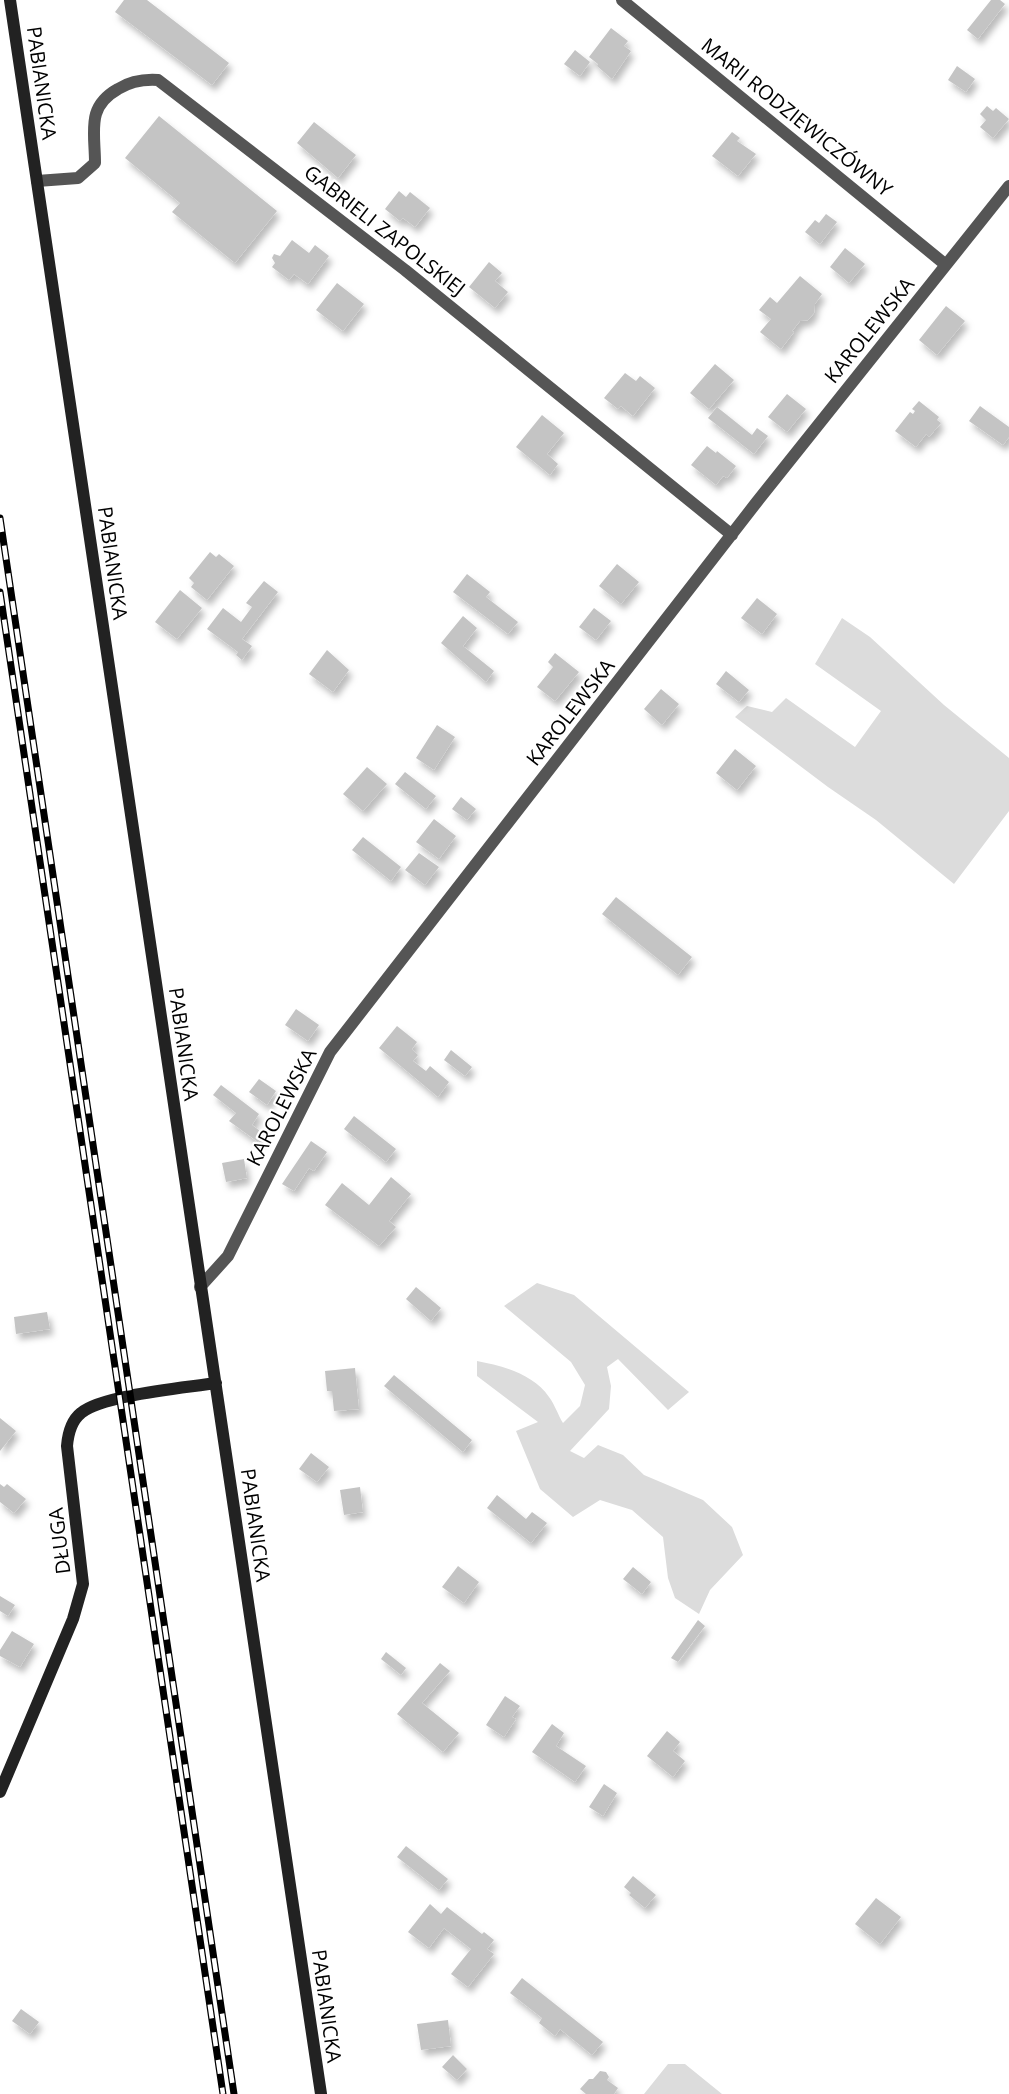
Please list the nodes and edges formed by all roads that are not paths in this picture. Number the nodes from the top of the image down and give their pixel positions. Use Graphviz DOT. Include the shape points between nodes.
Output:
graph roads {
  1 [pos="10,0"];
  2 [pos="622,0"];
  3 [pos="37,182"];
  4 [pos="1009,186"];
  5 [pos="946,265"];
  6 [pos="732,535"];
  7 [pos="200,1287"];
  8 [pos="216,1383"];
  9 [pos="0,1792"];
  10 [pos="321,2094"];
  1 -- 3 [label="main road, PABIANICKA"];
  2 -- 5 [label="street, MARII RODZIEWICZÓWNY"];
  3 -- 6 [label="street, GABRIELI ZAPOLSKIEJ" via="78,178 95,163 94,118 99,104 126,84 158,80 405,270"];
  3 -- 7 [label="main road, PABIANICKA"];
  4 -- 5 [label="street, KAROLEWSKA"];
  5 -- 6 [label="street, KAROLEWSKA"];
  6 -- 7 [label="street, KAROLEWSKA" via="330,1052 228,1256"];
  7 -- 8 [label="main road, PABIANICKA"];
  8 -- 9 [label="main road, DŁUGA" via="103,1401 80,1413 71,1426 67,1446 83,1584 73,1619"];
  8 -- 10 [label="main road, PABIANICKA"];
}
